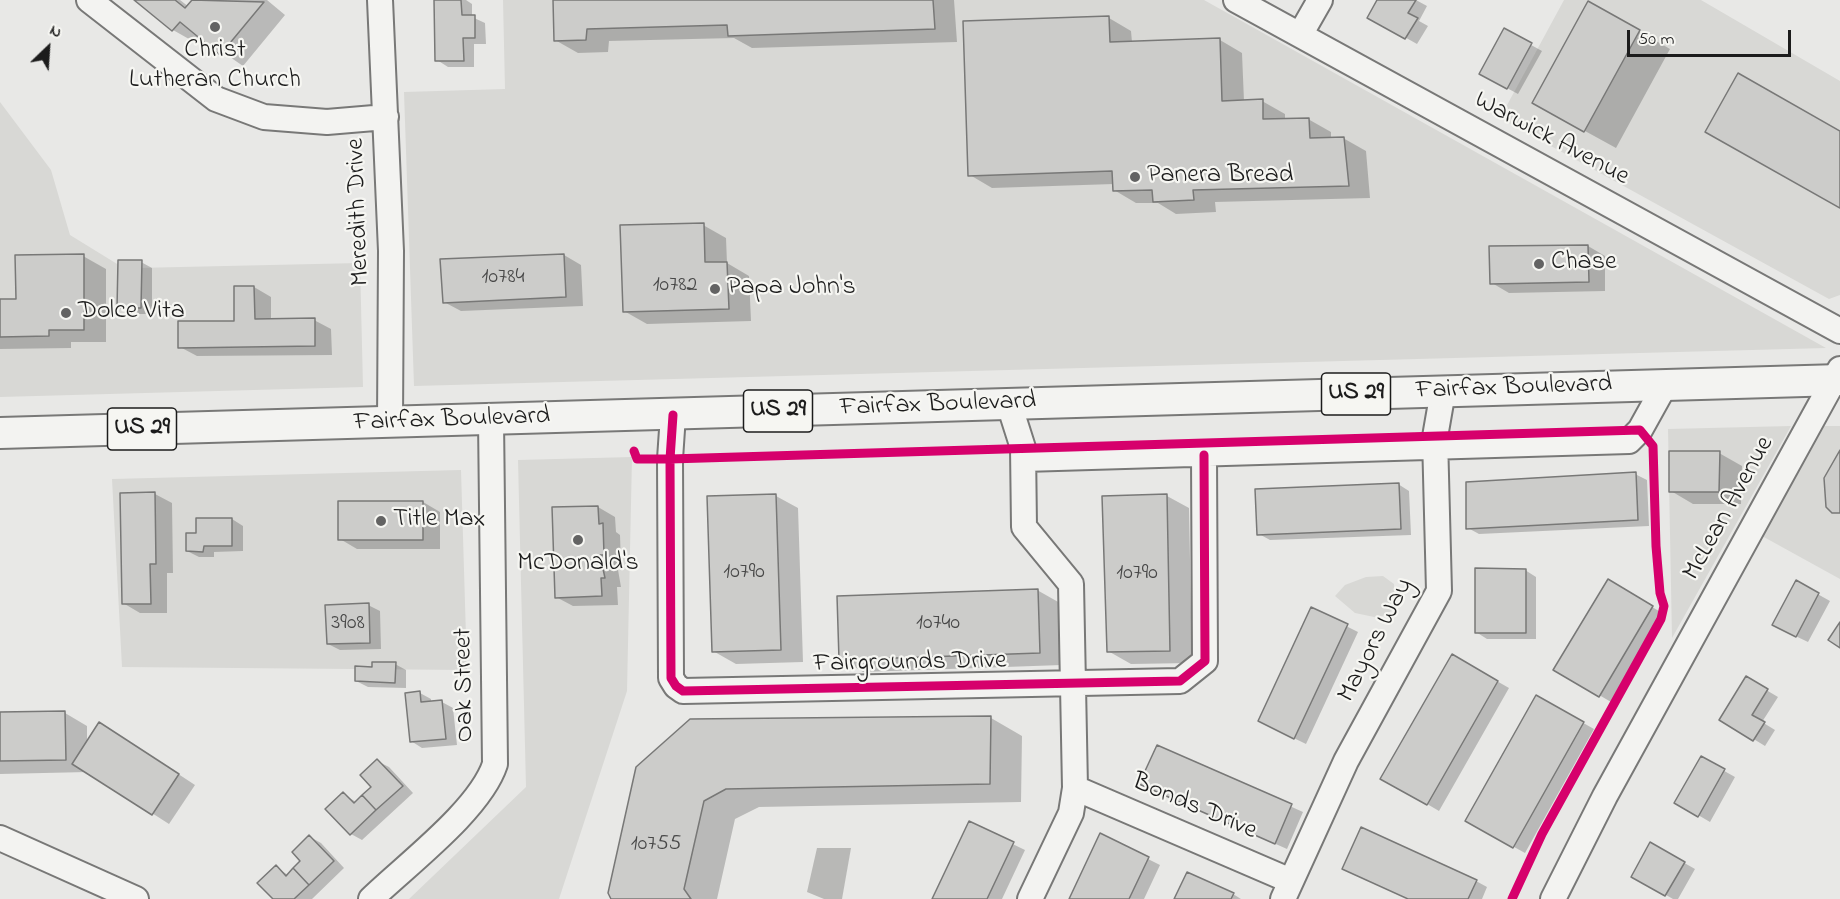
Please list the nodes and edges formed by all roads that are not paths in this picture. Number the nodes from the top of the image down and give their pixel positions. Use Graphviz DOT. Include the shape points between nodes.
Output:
graph roads {
  1 [pos="89,0"];
  2 [pos="380,0"];
  3 [pos="1236,0"];
  4 [pos="1320,0"];
  5 [pos="1300,35"];
  6 [pos="386,117"];
  7 [pos="1840,331"];
  8 [pos="1838,377"];
  9 [pos="1665,385"];
  10 [pos="1443,391"];
  11 [pos="1009,404"];
  12 [pos="673,415"];
  13 [pos="491,420"];
  14 [pos="390,423"];
  15 [pos="0,433"];
  16 [pos="1435,448"];
  17 [pos="1204,455"];
  18 [pos="1024,459"];
  19 [pos="1072,682"];
  20 [pos="1075,788"];
  21 [pos="0,838"];
  22 [pos="1287,890"];
  23 [pos="136,899"];
  24 [pos="371,899"];
  25 [pos="1030,899"];
  26 [pos="1553,899"];
  1 -- 6 [label="street" via="216,99 264,117 327,122"];
  2 -- 6 [label="street, Meredith Drive"];
  3 -- 5 [label="street, Warwick Avenue"];
  4 -- 5 [label="street"];
  5 -- 7 [label="street, Warwick Avenue"];
  6 -- 14 [label="street, Meredith Drive" via="391,251"];
  8 -- 9 [label="main road, Fairfax Boulevard / US 29"];
  8 -- 26 [label="street, McLean Avenue" via="1605,796"];
  9 -- 10 [label="main road, Fairfax Boulevard / US 29"];
  9 -- 16 [label="street" via="1640,430 1629,441"];
  10 -- 11 [label="main road, Fairfax Boulevard / US 29"];
  10 -- 16 [label="street, Mayors Way"];
  11 -- 12 [label="main road, Fairfax Boulevard / US 29"];
  11 -- 18 [label="street"];
  12 -- 13 [label="main road, Fairfax Boulevard / US 29"];
  12 -- 19 [label="street, Fairgrounds Drive" via="671,678 683,691"];
  13 -- 14 [label="main road, Fairfax Boulevard / US 29"];
  13 -- 24 [label="street, Oak Street" via="495,764 472,802"];
  14 -- 15 [label="main road, Fairfax Boulevard / US 29"];
  16 -- 17 [label="street"];
  16 -- 22 [label="street, Mayors Way" via="1439,591 1346,761"];
  17 -- 18 [label="street"];
  17 -- 19 [label="street, Fairgrounds Drive" via="1205,661 1180,681"];
  18 -- 19 [label="street" via="1024,527 1071,584"];
  19 -- 20 [label="street"];
  20 -- 22 [label="street, Bonds Drive"];
  20 -- 25 [label="street" via="1071,813"];
  21 -- 23 [label="street"];
}
